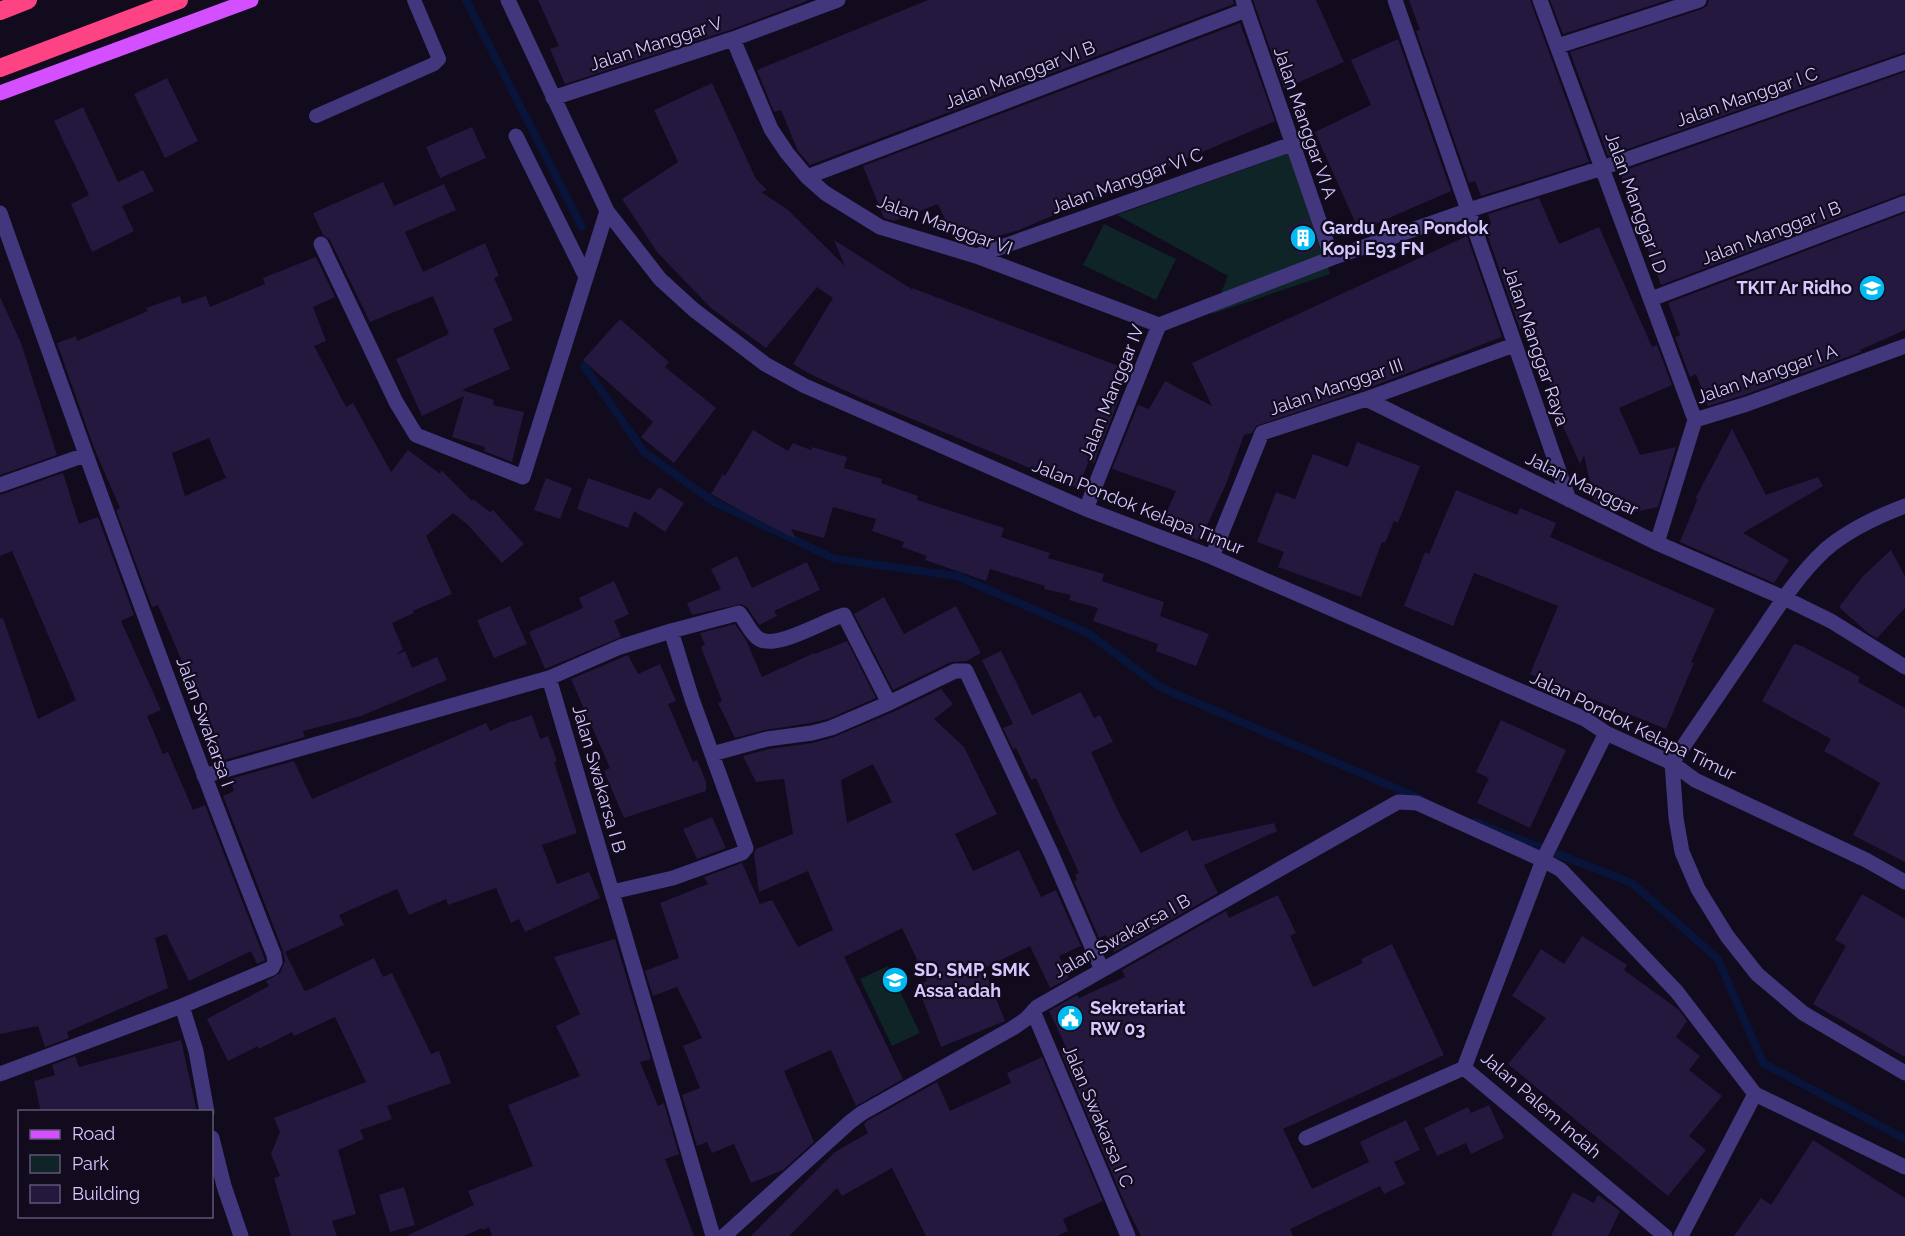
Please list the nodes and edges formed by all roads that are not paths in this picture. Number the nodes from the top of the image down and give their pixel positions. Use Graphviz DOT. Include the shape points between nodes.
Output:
graph roads {
  1 [pos="28,0"];
  2 [pos="179,0"];
  3 [pos="251,0"];
  4 [pos="414,0"];
  5 [pos="508,0"];
  6 [pos="838,0"];
  7 [pos="1395,0"];
  8 [pos="1540,0"];
  9 [pos="1699,0"];
  10 [pos="1244,5"];
  11 [pos="0,11"];
  12 [pos="733,39"];
  13 [pos="1558,46"];
  14 [pos="1905,62"];
  15 [pos="0,69"];
  16 [pos="0,93"];
  17 [pos="554,98"];
  18 [pos="316,116"];
  19 [pos="516,136"];
  20 [pos="1292,144"];
  21 [pos="1602,168"];
  22 [pos="807,177"];
  23 [pos="1905,203"];
  24 [pos="1469,210"];
  25 [pos="607,211"];
  26 [pos="0,213"];
  27 [pos="321,244"];
  28 [pos="976,256"];
  29 [pos="1332,258"];
  30 [pos="586,277"];
  31 [pos="1651,299"];
  32 [pos="1159,325"];
  33 [pos="1514,345"];
  34 [pos="1905,346"];
  35 [pos="1366,399"];
  36 [pos="1695,420"];
  37 [pos="85,455"];
  38 [pos="0,485"];
  39 [pos="1569,500"];
  40 [pos="1905,506"];
  41 [pos="1086,509"];
  42 [pos="1657,543"];
  43 [pos="1212,557"];
  44 [pos="1784,598"];
  45 [pos="671,631"];
  46 [pos="1905,667"];
  47 [pos="549,678"];
  48 [pos="889,703"];
  49 [pos="1606,733"];
  50 [pos="712,754"];
  51 [pos="1672,763"];
  52 [pos="204,776"];
  53 [pos="1545,856"];
  54 [pos="1905,882"];
  55 [pos="612,892"];
  56 [pos="1102,970"];
  57 [pos="182,1006"];
  58 [pos="1033,1011"];
  59 [pos="1464,1068"];
  60 [pos="1905,1073"];
  61 [pos="0,1074"];
  62 [pos="1755,1094"];
  63 [pos="207,1110"];
  64 [pos="1306,1138"];
  65 [pos="213,1142"];
  66 [pos="1905,1167"];
  67 [pos="241,1236"];
  68 [pos="713,1236"];
  69 [pos="724,1236"];
  70 [pos="1128,1236"];
  71 [pos="1665,1236"];
  72 [pos="1681,1236"];
  1 -- 11 [label="highway"];
  2 -- 15 [label="highway"];
  3 -- 16 [label="main road"];
  4 -- 18 [label="lane" via="439,59"];
  5 -- 17 [label="street, Jalan Pondok Kelapa Timur"];
  6 -- 12 [label="street, Jalan Manggar V"];
  7 -- 24 [label="street, Jalan Manggar Raya"];
  8 -- 13 [label="street, Jalan Manggar I D"];
  9 -- 13 [label="street"];
  10 -- 20 [label="street, Jalan Manggar VI A"];
  10 -- 22 [label="street, Jalan Manggar VI B"];
  12 -- 17 [label="street, Jalan Manggar V"];
  12 -- 22 [label="street, Jalan Manggar VI" via="771,129"];
  13 -- 21 [label="street, Jalan Manggar I D"];
  14 -- 21 [label="street, Jalan Manggar I C"];
  17 -- 25 [label="street, Jalan Pondok Kelapa Timur"];
  19 -- 30 [label="street"];
  20 -- 28 [label="street, Jalan Manggar VI C"];
  20 -- 29 [label="street, Jalan Manggar VI A"];
  21 -- 24 [label="street, Jalan Manggar IV"];
  21 -- 31 [label="street, Jalan Manggar I D"];
  22 -- 28 [label="street, Jalan Manggar VI" via="825,194 880,227"];
  23 -- 31 [label="street, Jalan Manggar I B"];
  24 -- 29 [label="street, Jalan Manggar IV"];
  24 -- 33 [label="street, Jalan Manggar Raya"];
  25 -- 30 [label="street"];
  25 -- 41 [label="street, Jalan Pondok Kelapa Timur" via="660,279 765,364 805,386"];
  26 -- 37 [label="street, Jalan Swakarsa I"];
  27 -- 30 [label="street" via="396,402 416,435 523,477"];
  28 -- 32 [label="street, Jalan Manggar VI"];
  29 -- 32 [label="street, Jalan Manggar IV"];
  31 -- 36 [label="street, Jalan Manggar I D"];
  32 -- 41 [label="street, Jalan Manggar IV"];
  33 -- 35 [label="street, Jalan Manggar III"];
  33 -- 39 [label="street, Jalan Manggar Raya"];
  34 -- 36 [label="street, Jalan Manggar I A"];
  35 -- 39 [label="street, Jalan Manggar"];
  35 -- 43 [label="street, Jalan Manggar III" via="1262,433"];
  36 -- 42 [label="street, Jalan Manggar I A"];
  37 -- 38 [label="street"];
  37 -- 52 [label="street, Jalan Swakarsa I"];
  39 -- 42 [label="street, Jalan Manggar"];
  40 -- 44 [label="street" via="1876,517 1826,550"];
  41 -- 43 [label="street, Jalan Pondok Kelapa Timur"];
  42 -- 44 [label="street, Jalan Manggar"];
  43 -- 49 [label="street, Jalan Pondok Kelapa Timur" via="1585,719"];
  44 -- 46 [label="street, Jalan Manggar" via="1831,621"];
  44 -- 51 [label="street"];
  45 -- 47 [label="street" via="620,647"];
  45 -- 48 [label="street" via="739,613 757,638 770,641 844,615"];
  45 -- 50 [label="street"];
  47 -- 52 [label="street"];
  47 -- 55 [label="street, Jalan Swakarsa I B"];
  48 -- 50 [label="street" via="831,728"];
  48 -- 56 [label="street" via="955,671 968,673"];
  49 -- 51 [label="street, Jalan Pondok Kelapa Timur"];
  49 -- 53 [label="street, Jalan Palem Indah"];
  50 -- 55 [label="street" via="745,851 673,878"];
  51 -- 54 [label="street, Jalan Pondok Kelapa Timur" via="1695,780"];
  51 -- 60 [label="street" via="1682,852 1698,889 1727,936 1757,974 1803,1013"];
  52 -- 57 [label="street, Jalan Swakarsa I" via="275,962 272,968"];
  53 -- 56 [label="street, Jalan Swakarsa I B" via="1417,803 1398,802"];
  53 -- 59 [label="street, Jalan Palem Indah"];
  53 -- 62 [label="street" via="1677,992"];
  55 -- 68 [label="street, Jalan Swakarsa I B"];
  56 -- 58 [label="street, Jalan Swakarsa I B"];
  57 -- 61 [label="street, Jalan Swakarsa I"];
  57 -- 63 [label="street" via="196,1051"];
  58 -- 69 [label="street, Jalan Swakarsa I B" via="1013,1028 850,1122"];
  58 -- 70 [label="street, Jalan Swakarsa I C"];
  59 -- 64 [label="street"];
  59 -- 71 [label="street, Jalan Palem Indah"];
  62 -- 66 [label="street"];
  62 -- 72 [label="street"];
  65 -- 67 [label="street"];
}
